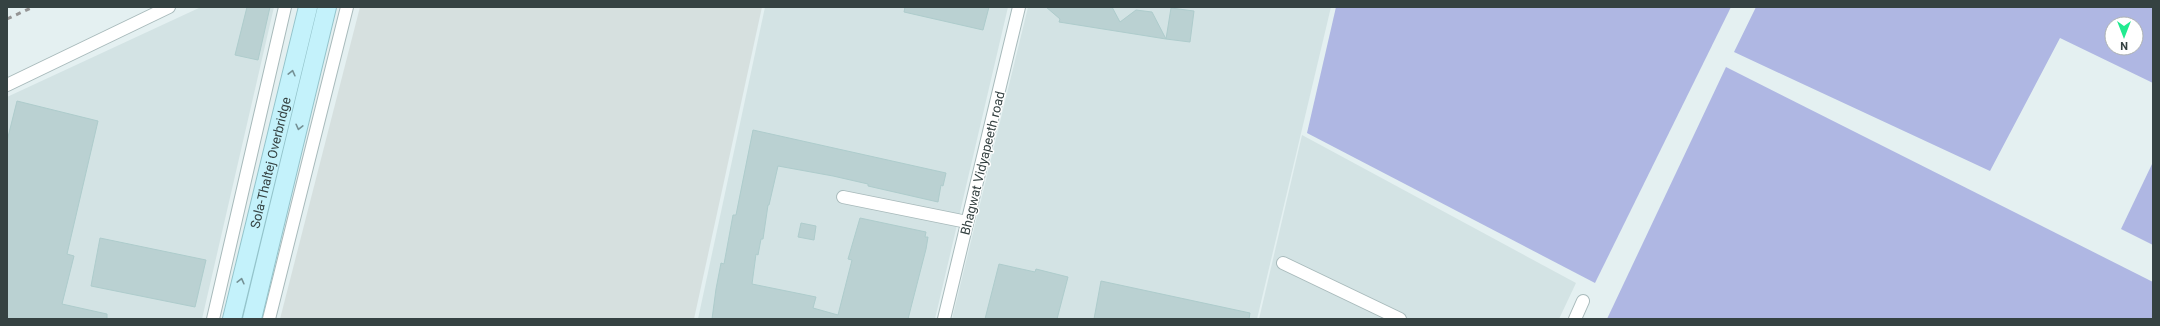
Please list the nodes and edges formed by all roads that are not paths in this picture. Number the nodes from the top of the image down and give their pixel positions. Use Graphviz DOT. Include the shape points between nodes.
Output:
graph roads {
  1 [pos="169,7"];
  2 [pos="286,7"];
  3 [pos="308,7"];
  4 [pos="327,7"];
  5 [pos="347,7"];
  6 [pos="1019,7"];
  7 [pos="7,85"];
  8 [pos="843,197"];
  9 [pos="968,222"];
  10 [pos="1283,263"];
  11 [pos="1583,301"];
  12 [pos="212,319"];
  13 [pos="232,319"];
  14 [pos="252,319"];
  15 [pos="269,319"];
  16 [pos="944,319"];
  17 [pos="1400,319"];
  18 [pos="1575,319"];
  1 -- 7 [label="street"];
  2 -- 12 [label="street"];
  13 -- 3 [label="street, Sola-Thaltej Overbridge, one-way"];
  4 -- 14 [label="street, Sola-Thaltej Overbridge, one-way"];
  5 -- 15 [label="street"];
  6 -- 9 [label="street, Bhagwat Vidyapeeth road"];
  8 -- 9 [label="street"];
  9 -- 16 [label="street, Bhagwat Vidyapeeth road"];
  10 -- 17 [label="street"];
  11 -- 18 [label="street"];
}
